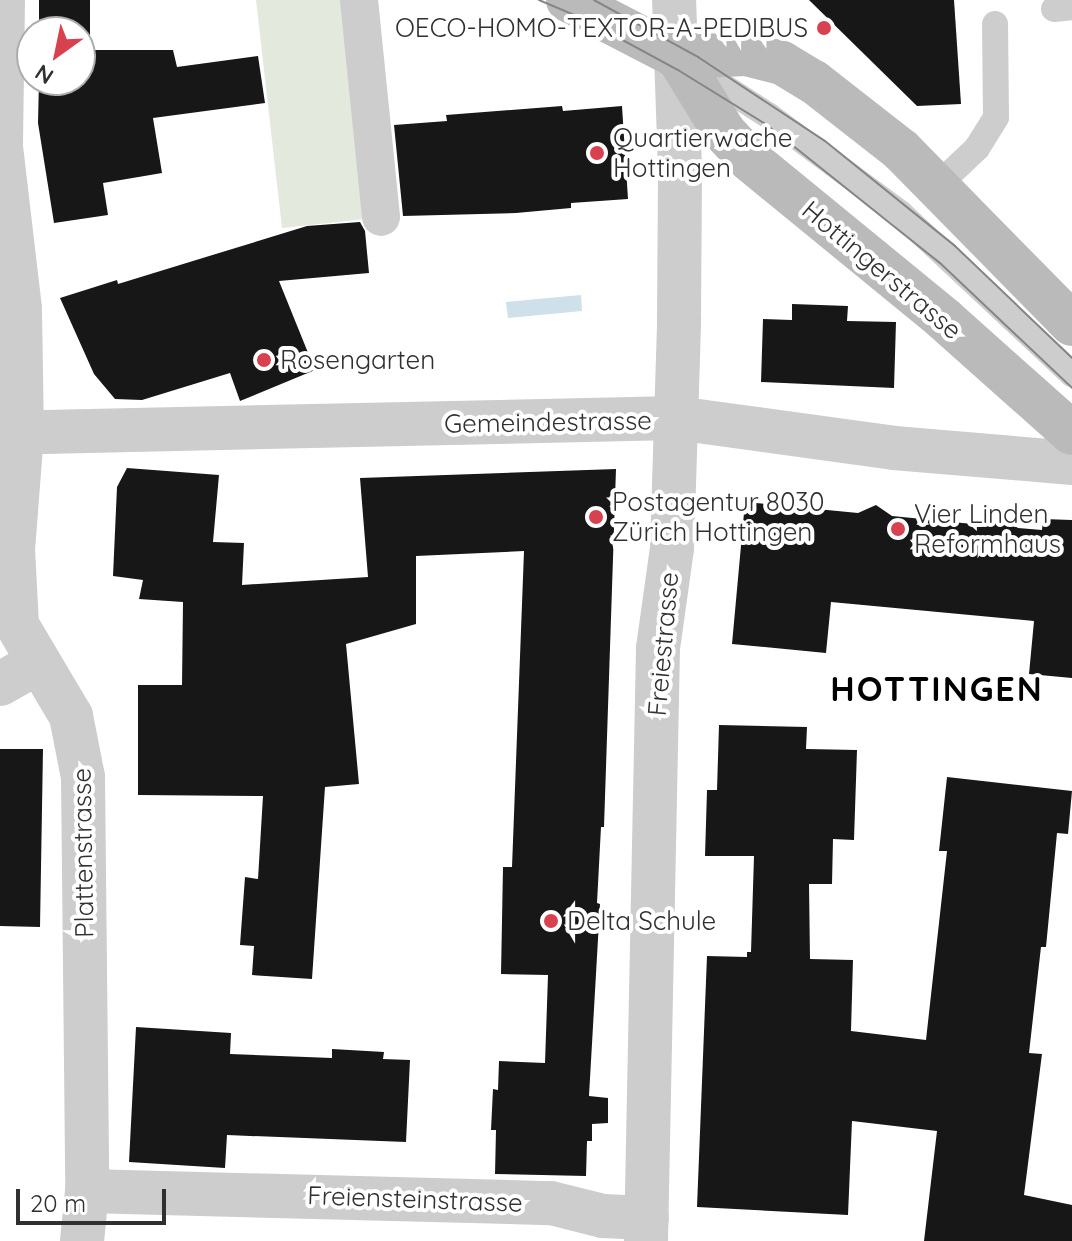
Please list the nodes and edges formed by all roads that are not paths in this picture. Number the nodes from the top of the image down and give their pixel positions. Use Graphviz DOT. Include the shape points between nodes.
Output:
graph roads {
  1 [pos="3,0"];
  2 [pos="359,0"];
  3 [pos="568,0"];
  4 [pos="674,0"];
  5 [pos="995,24"];
  6 [pos="678,57"];
  7 [pos="1,147"];
  8 [pos="937,186"];
  9 [pos="381,217"];
  10 [pos="1072,324"];
  11 [pos="1072,374"];
  12 [pos="676,418"];
  13 [pos="11,433"];
  14 [pos="1072,433"];
  15 [pos="1072,463"];
  16 [pos="18,674"];
  17 [pos="87,1191"];
  18 [pos="646,1230"];
  19 [pos="82,1241"];
  1 -- 7 [label="street, Plattenstrasse"];
  2 -- 9 [label="street"];
  3 -- 6 [label="main road, Hottingerstrasse"];
  4 -- 6 [label="street, Freiestrasse"];
  5 -- 8 [label="lane" via="996,117 977,148"];
  6 -- 8 [label="main road, Hottingerstrasse" via="746,54 782,63 901,150"];
  6 -- 11 [label="lane, Hottingerstrasse" via="769,116 900,213"];
  6 -- 12 [label="street, Freiestrasse"];
  6 -- 14 [label="main road, Hottingerstrasse" via="724,132 750,160 944,319"];
  7 -- 13 [label="street, Plattenstrasse" via="20,309"];
  8 -- 10 [label="main road, Hottingerstrasse"];
  12 -- 13 [label="street, Gemeindestrasse"];
  12 -- 15 [label="street, Gemeindestrasse" via="894,448"];
  12 -- 18 [label="street, Freiestrasse" via="672,548 658,648"];
  13 -- 16 [label="street, Plattenstrasse"];
  16 -- 17 [label="street, Plattenstrasse" via="71,716 82,767"];
  17 -- 18 [label="street, Freiensteinstrasse" via="551,1203"];
  17 -- 19 [label="street, Plattenstrasse"];
}
